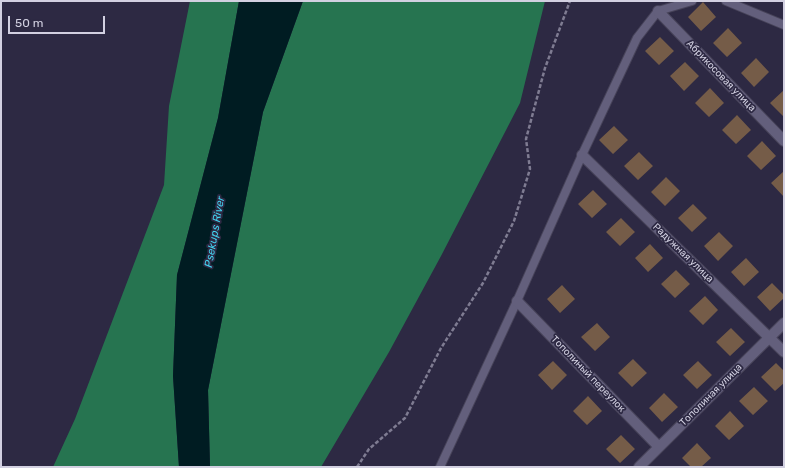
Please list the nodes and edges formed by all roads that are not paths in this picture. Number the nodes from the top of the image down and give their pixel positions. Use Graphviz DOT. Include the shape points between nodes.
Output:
graph roads {
  1 [pos="692,1"];
  2 [pos="726,1"];
  3 [pos="658,11"];
  4 [pos="784,25"];
  5 [pos="784,141"];
  6 [pos="582,155"];
  7 [pos="517,301"];
  8 [pos="784,323"];
  9 [pos="769,337"];
  10 [pos="784,352"];
  11 [pos="659,447"];
  12 [pos="440,467"];
  13 [pos="639,467"];
  1 -- 3 [label="lane"];
  2 -- 4 [label="lane"];
  3 -- 5 [label="street, Абрикосовая улица"];
  3 -- 6 [label="lane" via="637,38"];
  6 -- 7 [label="lane"];
  6 -- 9 [label="street, Радужная улица"];
  7 -- 11 [label="street, Тополиный переулок"];
  7 -- 12 [label="lane"];
  8 -- 9 [label="street, Тополиная улица"];
  9 -- 10 [label="street, Радужная улица"];
  9 -- 11 [label="street, Тополиная улица"];
  11 -- 13 [label="street, Тополиная улица"];
}
